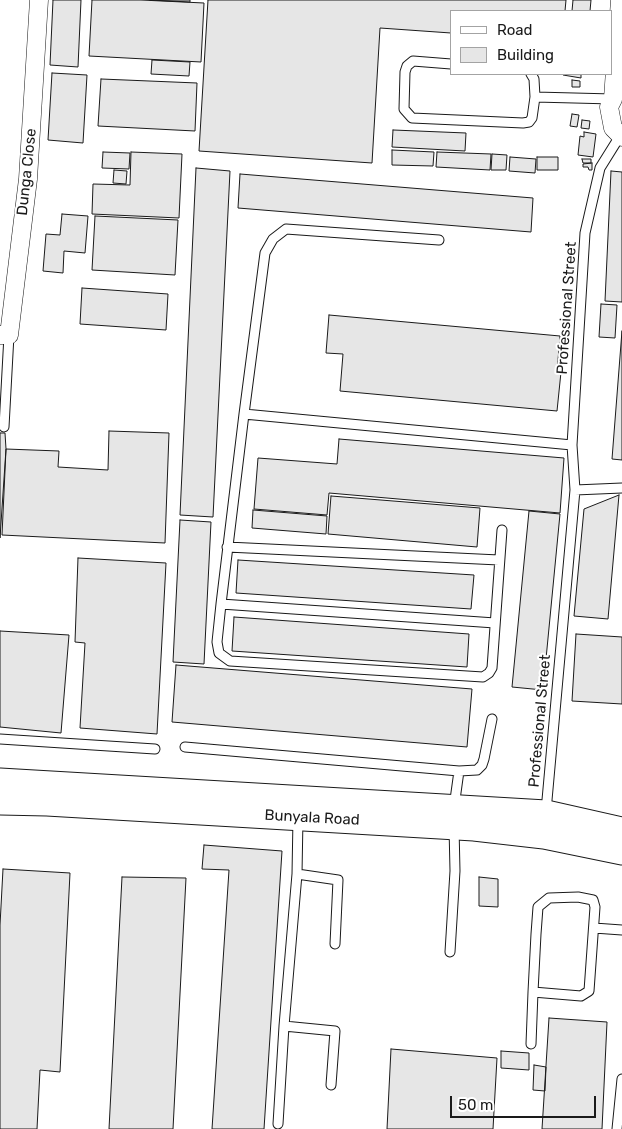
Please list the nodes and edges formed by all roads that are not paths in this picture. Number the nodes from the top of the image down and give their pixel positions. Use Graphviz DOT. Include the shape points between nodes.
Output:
graph roads {
  1 [pos="38,0"];
  2 [pos="620,0"];
  3 [pos="450,64"];
  4 [pos="532,75"];
  5 [pos="535,97"];
  6 [pos="611,103"];
  7 [pos="621,136"];
  8 [pos="439,240"];
  9 [pos="4,335"];
  10 [pos="244,414"];
  11 [pos="4,427"];
  12 [pos="572,445"];
  13 [pos="622,488"];
  14 [pos="575,490"];
  15 [pos="502,530"];
  16 [pos="227,547"];
  17 [pos="499,560"];
  18 [pos="220,604"];
  19 [pos="495,623"];
  20 [pos="492,719"];
  21 [pos="0,739"];
  22 [pos="185,747"];
  23 [pos="155,749"];
  24 [pos="459,771"];
  25 [pos="0,781"];
  26 [pos="0,802"];
  27 [pos="298,807"];
  28 [pos="454,817"];
  29 [pos="545,825"];
  30 [pos="622,830"];
  31 [pos="622,852"];
  32 [pos="297,874"];
  33 [pos="594,928"];
  34 [pos="622,930"];
  35 [pos="336,944"];
  36 [pos="450,952"];
  37 [pos="533,992"];
  38 [pos="284,1026"];
  39 [pos="531,1044"];
  40 [pos="622,1079"];
  41 [pos="331,1085"];
  42 [pos="278,1124"];
  43 [pos="616,1129"];
  1 -- 9 [label="street, Dunga Close" via="28,179"];
  2 -- 6 [label="street"];
  3 -- 5 [label="lane" via="414,61 407,66 404,72 404,109 412,118 529,122"];
  4 -- 5 [label="lane"];
  5 -- 6 [label="lane"];
  6 -- 7 [label="street" via="613,128"];
  7 -- 12 [label="lane, Professional Street" via="600,168 585,233"];
  8 -- 10 [label="lane" via="286,230 273,239 265,252"];
  9 -- 11 [label="lane"];
  10 -- 12 [label="lane"];
  10 -- 16 [label="lane"];
  12 -- 14 [label="lane, Professional Street"];
  13 -- 14 [label="lane"];
  14 -- 29 [label="lane, Professional Street"];
  15 -- 17 [label="lane"];
  16 -- 17 [label="lane"];
  16 -- 18 [label="lane"];
  17 -- 19 [label="lane"];
  18 -- 19 [label="lane"];
  18 -- 19 [label="lane" via="219,653 230,660 250,662 483,678 492,668"];
  20 -- 24 [label="lane" via="482,765 477,770"];
  21 -- 23 [label="lane"];
  22 -- 24 [label="lane"];
  24 -- 28 [label="lane"];
  25 -- 27 [label="main road, Bunyala Road"];
  26 -- 27 [label="main road, Bunyala Road"];
  27 -- 28 [label="main road, Bunyala Road"];
  27 -- 32 [label="lane"];
  28 -- 29 [label="main road, Bunyala Road"];
  28 -- 36 [label="lane" via="455,871"];
  29 -- 30 [label="main road, Bunyala Road"];
  29 -- 31 [label="main road, Bunyala Road"];
  32 -- 35 [label="lane" via="338,880"];
  32 -- 38 [label="lane"];
  33 -- 34 [label="lane"];
  33 -- 37 [label="lane" via="589,990 581,996"];
  33 -- 37 [label="lane" via="593,900 549,898 538,907"];
  37 -- 39 [label="lane"];
  38 -- 41 [label="lane" via="335,1031"];
  38 -- 42 [label="lane"];
  40 -- 43 [label="lane"];
}
